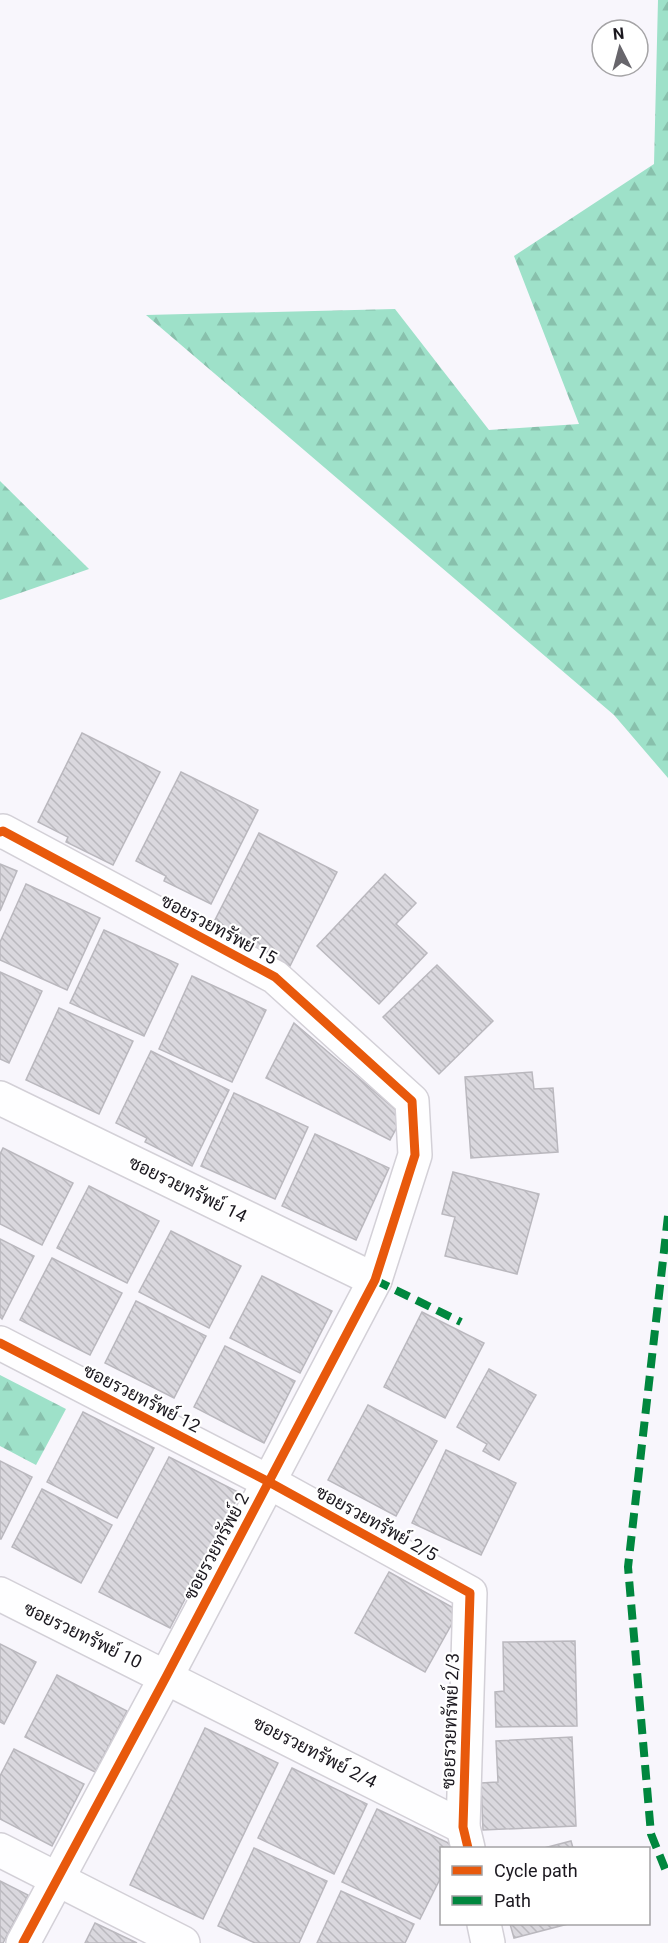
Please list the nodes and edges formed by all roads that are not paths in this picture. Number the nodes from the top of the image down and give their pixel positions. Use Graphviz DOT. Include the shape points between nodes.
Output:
graph roads {
  1 [pos="0,832"];
  2 [pos="0,1098"];
  3 [pos="415,1155"];
  4 [pos="375,1280"];
  5 [pos="0,1343"];
  6 [pos="269,1482"];
  7 [pos="470,1593"];
  8 [pos="0,1594"];
  9 [pos="166,1677"];
  10 [pos="466,1838"];
  11 [pos="0,1850"];
  12 [pos="58,1879"];
  13 [pos="484,1925"];
  14 [pos="22,1943"];
  15 [pos="183,1943"];
  16 [pos="488,1943"];
  1 -- 3 [label="street, ซอยรวยทรัพย์ 15" via="275,978 412,1101"];
  2 -- 4 [label="street, ซอยรวยทรัพย์ 14"];
  3 -- 4 [label="street, ซอยรวยทรัพย์ 2"];
  4 -- 6 [label="street, ซอยรวยทรัพย์ 2"];
  5 -- 6 [label="street, ซอยรวยทรัพย์ 12"];
  6 -- 7 [label="street, ซอยรวยทรัพย์ 2/5"];
  6 -- 9 [label="street, ซอยรวยทรัพย์ 2"];
  7 -- 10 [label="street, ซอยรวยทรัพย์ 2/3"];
  8 -- 9 [label="street, ซอยรวยทรัพย์ 10"];
  9 -- 10 [label="street, ซอยรวยทรัพย์ 2/4"];
  9 -- 12 [label="street, ซอยรวยทรัพย์ 2"];
  11 -- 12 [label="street"];
  12 -- 14 [label="street, ซอยรวยทรัพย์ 2"];
  12 -- 15 [label="street"];
  13 -- 16 [label="street"];
}
